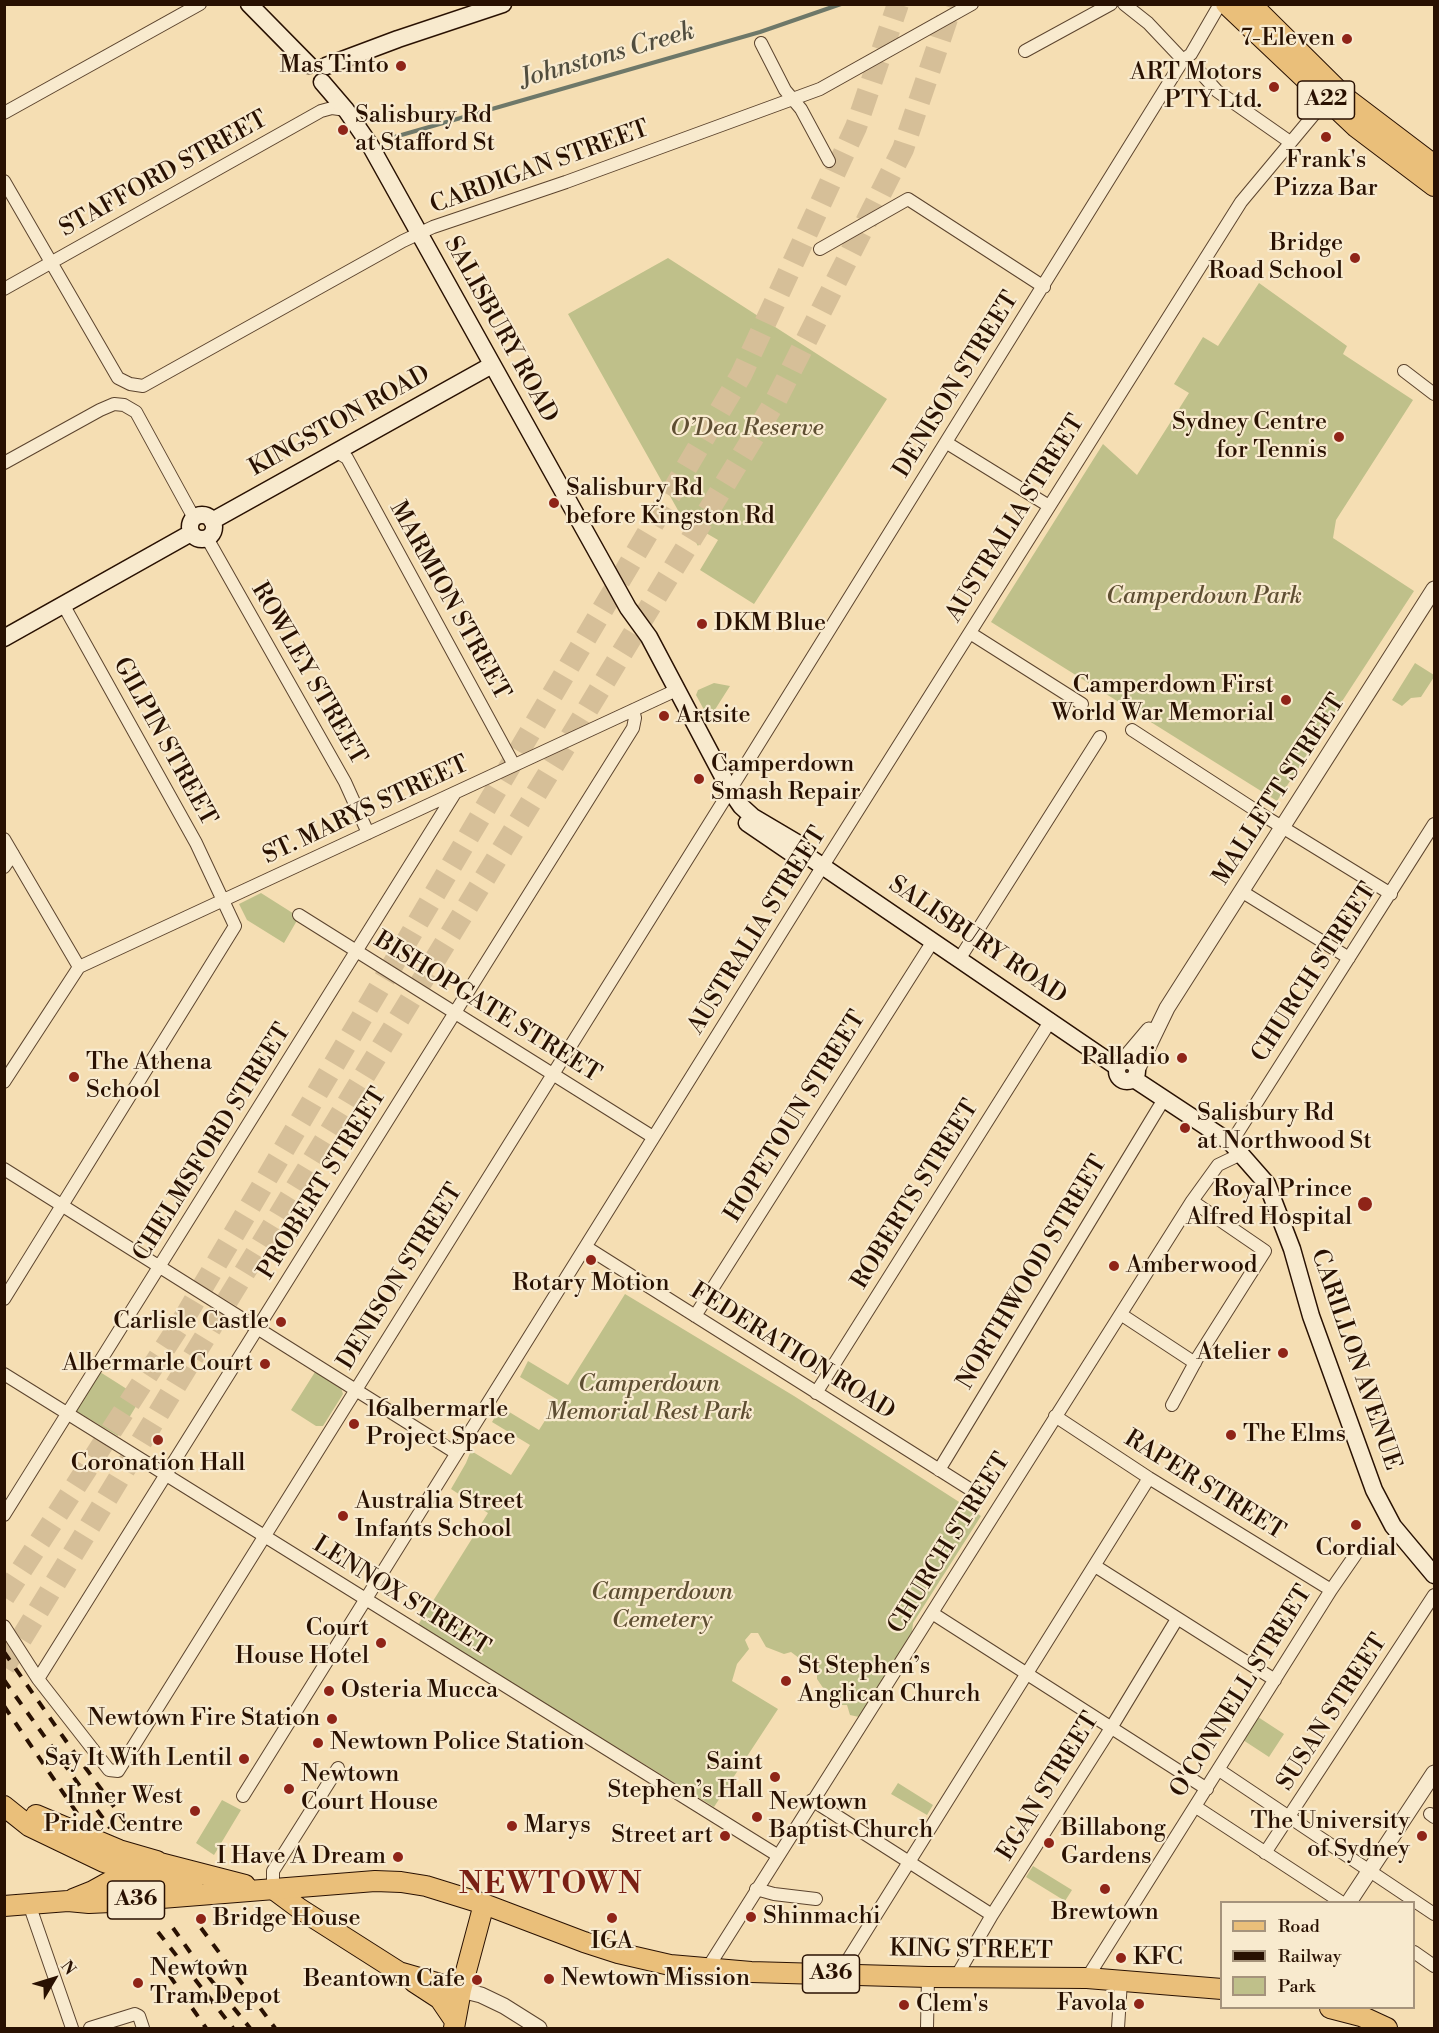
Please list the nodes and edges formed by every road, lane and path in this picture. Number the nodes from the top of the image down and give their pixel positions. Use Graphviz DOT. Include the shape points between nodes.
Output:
graph roads {
  1 [pos="200,4"];
  2 [pos="249,4"];
  3 [pos="503,4"];
  4 [pos="972,4"];
  5 [pos="1112,4"];
  6 [pos="1124,4"];
  7 [pos="1220,4"];
  8 [pos="1226,4"];
  9 [pos="1258,7"];
  10 [pos="467,11"];
  11 [pos="761,43"];
  12 [pos="1025,51"];
  13 [pos="1183,60"];
  14 [pos="319,71"];
  15 [pos="1200,72"];
  16 [pos="792,99"];
  17 [pos="1326,100"];
  18 [pos="346,110"];
  19 [pos="4,113"];
  20 [pos="1290,142"];
  21 [pos="829,161"];
  22 [pos="1434,165"];
  23 [pos="4,180"];
  24 [pos="1434,186"];
  25 [pos="419,233"];
  26 [pos="820,249"];
  27 [pos="52,262"];
  28 [pos="1044,287"];
  29 [pos="4,289"];
  30 [pos="492,365"];
  31 [pos="1404,371"];
  32 [pos="1434,394"];
  33 [pos="947,442"];
  34 [pos="344,452"];
  35 [pos="4,463"];
  36 [pos="1049,506"];
  37 [pos="197,530"];
  38 [pos="1434,589"];
  39 [pos="64,606"];
  40 [pos="628,608"];
  41 [pos="969,633"];
  42 [pos="4,638"];
  43 [pos="670,693"];
  44 [pos="1082,704"];
  45 [pos="633,710"];
  46 [pos="1132,730"];
  47 [pos="1100,737"];
  48 [pos="514,765"];
  49 [pos="455,793"];
  50 [pos="728,794"];
  51 [pos="1434,824"];
  52 [pos="1282,828"];
  53 [pos="368,833"];
  54 [pos="4,839"];
  55 [pos="1430,840"];
  56 [pos="13,854"];
  57 [pos="823,866"];
  58 [pos="4,867"];
  59 [pos="1241,891"];
  60 [pos="1390,894"];
  61 [pos="223,901"];
  62 [pos="299,915"];
  63 [pos="933,941"];
  64 [pos="357,952"];
  65 [pos="960,958"];
  66 [pos="1349,958"];
  67 [pos="79,967"];
  68 [pos="455,1013"];
  69 [pos="1163,1014"];
  70 [pos="1051,1020"];
  71 [pos="1120,1064"];
  72 [pos="553,1074"];
  73 [pos="1135,1075"];
  74 [pos="4,1082"];
  75 [pos="1164,1099"];
  76 [pos="653,1137"];
  77 [pos="1236,1148"];
  78 [pos="4,1169"];
  79 [pos="1192,1201"];
  80 [pos="62,1205"];
  81 [pos="586,1246"];
  82 [pos="161,1267"];
  83 [pos="4,1299"];
  84 [pos="1122,1315"];
  85 [pos="695,1316"];
  86 [pos="258,1328"];
  87 [pos="1195,1363"];
  88 [pos="4,1374"];
  89 [pos="355,1389"];
  90 [pos="816,1393"];
  91 [pos="1172,1405"];
  92 [pos="68,1414"];
  93 [pos="1055,1416"];
  94 [pos="456,1452"];
  95 [pos="939,1470"];
  96 [pos="165,1475"];
  97 [pos="1149,1478"];
  98 [pos="976,1493"];
  99 [pos="4,1515"];
  100 [pos="264,1537"];
  101 [pos="1358,1551"];
  102 [pos="1095,1566"];
  103 [pos="1434,1575"];
  104 [pos="1331,1590"];
  105 [pos="1434,1595"];
  106 [pos="365,1599"];
  107 [pos="932,1613"];
  108 [pos="1177,1619"];
  109 [pos="4,1626"];
  110 [pos="1027,1674"];
  111 [pos="38,1678"];
  112 [pos="1275,1680"];
  113 [pos="1111,1728"];
  114 [pos="338,1768"];
  115 [pos="1219,1770"];
  116 [pos="1434,1773"];
  117 [pos="1207,1789"];
  118 [pos="243,1796"];
  119 [pos="812,1800"];
  120 [pos="4,1806"];
  121 [pos="1196,1807"];
  122 [pos="1290,1816"];
  123 [pos="1265,1853"];
  124 [pos="777,1855"];
  125 [pos="160,1862"];
  126 [pos="909,1862"];
  127 [pos="1370,1870"];
  128 [pos="129,1871"];
  129 [pos="270,1889"];
  130 [pos="756,1889"];
  131 [pos="203,1894"];
  132 [pos="816,1899"];
  133 [pos="68,1901"];
  134 [pos="1339,1901"];
  135 [pos="1350,1901"];
  136 [pos="29,1904"];
  137 [pos="484,1904"];
  138 [pos="4,1906"];
  139 [pos="1434,1914"];
  140 [pos="992,1915"];
  141 [pos="1415,1953"];
  142 [pos="1434,1966"];
  143 [pos="706,1969"];
  144 [pos="399,1972"];
  145 [pos="839,1974"];
  146 [pos="928,1977"];
  147 [pos="956,1977"];
  148 [pos="1087,1978"];
  149 [pos="1121,1981"];
  150 [pos="1220,1989"];
  151 [pos="461,1990"];
  152 [pos="1337,2009"];
  153 [pos="455,2025"];
  154 [pos="72,2028"];
  155 [pos="90,2028"];
  156 [pos="143,2028"];
  157 [pos="539,2028"];
  158 [pos="927,2028"];
  159 [pos="1118,2028"];
  160 [pos="1387,2028"];
  1 -- 19 [label="street"];
  2 -- 14 [label="main road, SALISBURY ROAD"];
  3 -- 10 [label="main road"];
  4 -- 16 [label="street, CARDIGAN STREET" via="820,89"];
  5 -- 12 [label="street"];
  6 -- 13 [label="street"];
  7 -- 13 [label="street, DENISON STREET" via="1191,54"];
  8 -- 17 [label="main road, A22"];
  9 -- 22 [label="main road, A22" via="1347,99"];
  10 -- 14 [label="main road"];
  11 -- 16 [label="street"];
  13 -- 28 [label="street, DENISON STREET"];
  14 -- 18 [label="main road, SALISBURY ROAD"];
  15 -- 20 [label="street" via="1217,91"];
  16 -- 21 [label="street"];
  16 -- 25 [label="street, CARDIGAN STREET"];
  17 -- 20 [label="street, AUSTRALIA STREET"];
  17 -- 24 [label="main road, A22"];
  18 -- 25 [label="main road, SALISBURY ROAD"];
  18 -- 27 [label="street, STAFFORD STREET" via="321,111"];
  20 -- 36 [label="street, AUSTRALIA STREET" via="1241,202"];
  23 -- 27 [label="street"];
  25 -- 27 [label="street, CARDIGAN STREET" via="143,386 118,378"];
  25 -- 30 [label="main road, SALISBURY ROAD"];
  26 -- 28 [label="street" via="908,199"];
  27 -- 29 [label="street, STAFFORD STREET"];
  28 -- 33 [label="street, DENISON STREET"];
  30 -- 34 [label="main road, KINGSTON ROAD"];
  30 -- 40 [label="main road, SALISBURY ROAD"];
  31 -- 32 [label="street"];
  33 -- 36 [label="street"];
  33 -- 50 [label="street, DENISON STREET"];
  34 -- 37 [label="main road, KINGSTON ROAD" via="212,521 213,531"];
  34 -- 48 [label="street, MARMION STREET"];
  35 -- 37 [label="street, ROWLEY STREET" via="100,410 114,404 124,405 136,412"];
  36 -- 41 [label="street, AUSTRALIA STREET"];
  37 -- 39 [label="main road"];
  37 -- 53 [label="street, ROWLEY STREET" via="345,782"];
  38 -- 52 [label="street, MALLETT STREET"];
  39 -- 42 [label="main road"];
  39 -- 61 [label="street, GILPIN STREET" via="196,843"];
  40 -- 43 [label="main road, SALISBURY ROAD" via="634,628"];
  40 -- 50 [label="main road, SALISBURY ROAD" via="649,637"];
  41 -- 44 [label="street"];
  41 -- 57 [label="street, AUSTRALIA STREET"];
  43 -- 45 [label="street, ST. MARYS STREET"];
  43 -- 50 [label="main road, SALISBURY ROAD"];
  45 -- 48 [label="street, ST. MARYS STREET"];
  45 -- 68 [label="street, PROBERT STREET" via="633,728"];
  46 -- 52 [label="street"];
  47 -- 65 [label="street"];
  48 -- 49 [label="street, ST. MARYS STREET"];
  49 -- 53 [label="street, ST. MARYS STREET"];
  49 -- 64 [label="street, CHELMSFORD STREET"];
  50 -- 57 [label="main road, SALISBURY ROAD" via="753,817 797,843"];
  50 -- 72 [label="street, DENISON STREET"];
  51 -- 55 [label="street, CHURCH STREET"];
  52 -- 59 [label="street, MALLETT STREET"];
  52 -- 60 [label="street"];
  53 -- 61 [label="street, ST. MARYS STREET"];
  54 -- 56 [label="street"];
  55 -- 60 [label="street, CHURCH STREET"];
  56 -- 58 [label="street"];
  56 -- 67 [label="street"];
  57 -- 63 [label="main road, SALISBURY ROAD"];
  57 -- 76 [label="street, AUSTRALIA STREET"];
  59 -- 66 [label="street"];
  59 -- 69 [label="street, MALLETT STREET"];
  60 -- 66 [label="street, CHURCH STREET"];
  61 -- 67 [label="street, ST. MARYS STREET"];
  61 -- 80 [label="street, GILPIN STREET" via="235,926"];
  62 -- 64 [label="street, BISHOPGATE STREET"];
  63 -- 65 [label="main road, SALISBURY ROAD"];
  63 -- 85 [label="street, HOPETOUN STREET"];
  64 -- 68 [label="street, BISHOPGATE STREET"];
  64 -- 82 [label="street, CHELMSFORD STREET"];
  65 -- 70 [label="main road, SALISBURY ROAD"];
  66 -- 77 [label="street, CHURCH STREET"];
  67 -- 74 [label="street"];
  68 -- 72 [label="street, BISHOPGATE STREET"];
  68 -- 86 [label="street, PROBERT STREET"];
  69 -- 71 [label="street, MALLETT STREET"];
  69 -- 73 [label="street, MALLETT STREET"];
  70 -- 71 [label="main road, SALISBURY ROAD"];
  70 -- 90 [label="street, ROBERTS STREET"];
  71 -- 73 [label="main road, SALISBURY ROAD" via="1117,1074 1121,1079 1127,1081"];
  72 -- 76 [label="street, BISHOPGATE STREET"];
  72 -- 89 [label="street, DENISON STREET"];
  73 -- 75 [label="main road"];
  75 -- 77 [label="main road"];
  75 -- 95 [label="street, NORTHWOOD STREET"];
  76 -- 81 [label="street, AUSTRALIA STREET"];
  77 -- 79 [label="street, CHURCH STREET"];
  77 -- 103 [label="main road, CARILLON AVENUE" via="1272,1193 1311,1316 1374,1490 1393,1526"];
  78 -- 80 [label="street"];
  79 -- 84 [label="street, CHURCH STREET"];
  79 -- 87 [label="street" via="1265,1251"];
  80 -- 82 [label="street"];
  80 -- 83 [label="street"];
  81 -- 85 [label="street, FEDERATION ROAD"];
  81 -- 94 [label="street, AUSTRALIA STREET"];
  82 -- 86 [label="street"];
  82 -- 92 [label="street, CHELMSFORD STREET"];
  84 -- 87 [label="street"];
  84 -- 93 [label="street, CHURCH STREET"];
  85 -- 90 [label="street, FEDERATION ROAD"];
  86 -- 89 [label="street"];
  86 -- 96 [label="street, PROBERT STREET"];
  87 -- 91 [label="street"];
  88 -- 92 [label="street, LENNOX STREET"];
  89 -- 94 [label="street"];
  89 -- 100 [label="street, DENISON STREET"];
  90 -- 95 [label="street, FEDERATION ROAD"];
  92 -- 96 [label="street, LENNOX STREET"];
  92 -- 99 [label="street, CHELMSFORD STREET"];
  93 -- 97 [label="street, RAPER STREET"];
  93 -- 107 [label="street, CHURCH STREET"];
  94 -- 106 [label="street, AUSTRALIA STREET"];
  95 -- 98 [label="street, FEDERATION ROAD"];
  96 -- 100 [label="street, LENNOX STREET"];
  96 -- 111 [label="street, PROBERT STREET"];
  97 -- 102 [label="street"];
  97 -- 104 [label="street, RAPER STREET"];
  100 -- 106 [label="street, LENNOX STREET"];
  100 -- 111 [label="street, DENISON STREET" via="118,1771 109,1770"];
  101 -- 104 [label="street, O'CONNELL STREET"];
  102 -- 108 [label="street"];
  102 -- 110 [label="street"];
  104 -- 112 [label="street, O'CONNELL STREET"];
  105 -- 122 [label="street, SUSAN STREET"];
  106 -- 118 [label="street, AUSTRALIA STREET"];
  106 -- 124 [label="street, LENNOX STREET"];
  107 -- 110 [label="street"];
  107 -- 119 [label="street, CHURCH STREET"];
  108 -- 112 [label="street"];
  108 -- 113 [label="street, EGAN STREET"];
  109 -- 111 [label="street"];
  110 -- 113 [label="street"];
  110 -- 126 [label="street"];
  112 -- 115 [label="street, O'CONNELL STREET"];
  113 -- 117 [label="street"];
  113 -- 140 [label="street, EGAN STREET"];
  114 -- 129 [label="street" via="273,1872"];
  115 -- 117 [label="street, O'CONNELL STREET"];
  115 -- 122 [label="street"];
  116 -- 127 [label="street"];
  117 -- 121 [label="street, O'CONNELL STREET"];
  119 -- 124 [label="street, CHURCH STREET"];
  119 -- 126 [label="street"];
  120 -- 125 [label="main road"];
  120 -- 128 [label="main road" via="29,1826"];
  121 -- 123 [label="street"];
  121 -- 148 [label="street, O'CONNELL STREET"];
  122 -- 123 [label="street, SUSAN STREET"];
  122 -- 127 [label="street"];
  123 -- 134 [label="street"];
  124 -- 130 [label="street, CHURCH STREET"];
  125 -- 128 [label="main road, KING STREET / A36" via="147,1862"];
  125 -- 129 [label="main road, KING STREET / A36"];
  126 -- 140 [label="street"];
  126 -- 145 [label="street"];
  127 -- 135 [label="street"];
  127 -- 139 [label="street"];
  128 -- 131 [label="main road"];
  128 -- 133 [label="main road, KING STREET / A36"];
  129 -- 131 [label="main road, KING STREET / A36"];
  129 -- 137 [label="main road, KING STREET / A36" via="401,1882"];
  129 -- 144 [label="main road"];
  130 -- 132 [label="street"];
  130 -- 143 [label="street, CHURCH STREET"];
  131 -- 133 [label="main road, KING STREET / A36" via="111,1902"];
  133 -- 136 [label="main road, KING STREET / A36"];
  136 -- 138 [label="main road, KING STREET / A36"];
  136 -- 154 [label="street"];
  137 -- 143 [label="main road, KING STREET / A36" via="618,1953"];
  137 -- 151 [label="main road"];
  140 -- 147 [label="street, EGAN STREET"];
  141 -- 142 [label="street"];
  143 -- 145 [label="main road, KING STREET / A36"];
  144 -- 151 [label="main road"];
  144 -- 153 [label="main road" via="440,1999"];
  145 -- 146 [label="main road, KING STREET / A36"];
  146 -- 147 [label="main road, KING STREET / A36"];
  146 -- 158 [label="street"];
  147 -- 148 [label="main road, KING STREET / A36"];
  148 -- 149 [label="main road, KING STREET / A36"];
  149 -- 150 [label="main road, KING STREET / A36"];
  149 -- 159 [label="street"];
  151 -- 153 [label="main road"];
  151 -- 157 [label="street" via="504,2006"];
  152 -- 160 [label="main road"];
  155 -- 156 [label="street" via="135,2014"];
}
